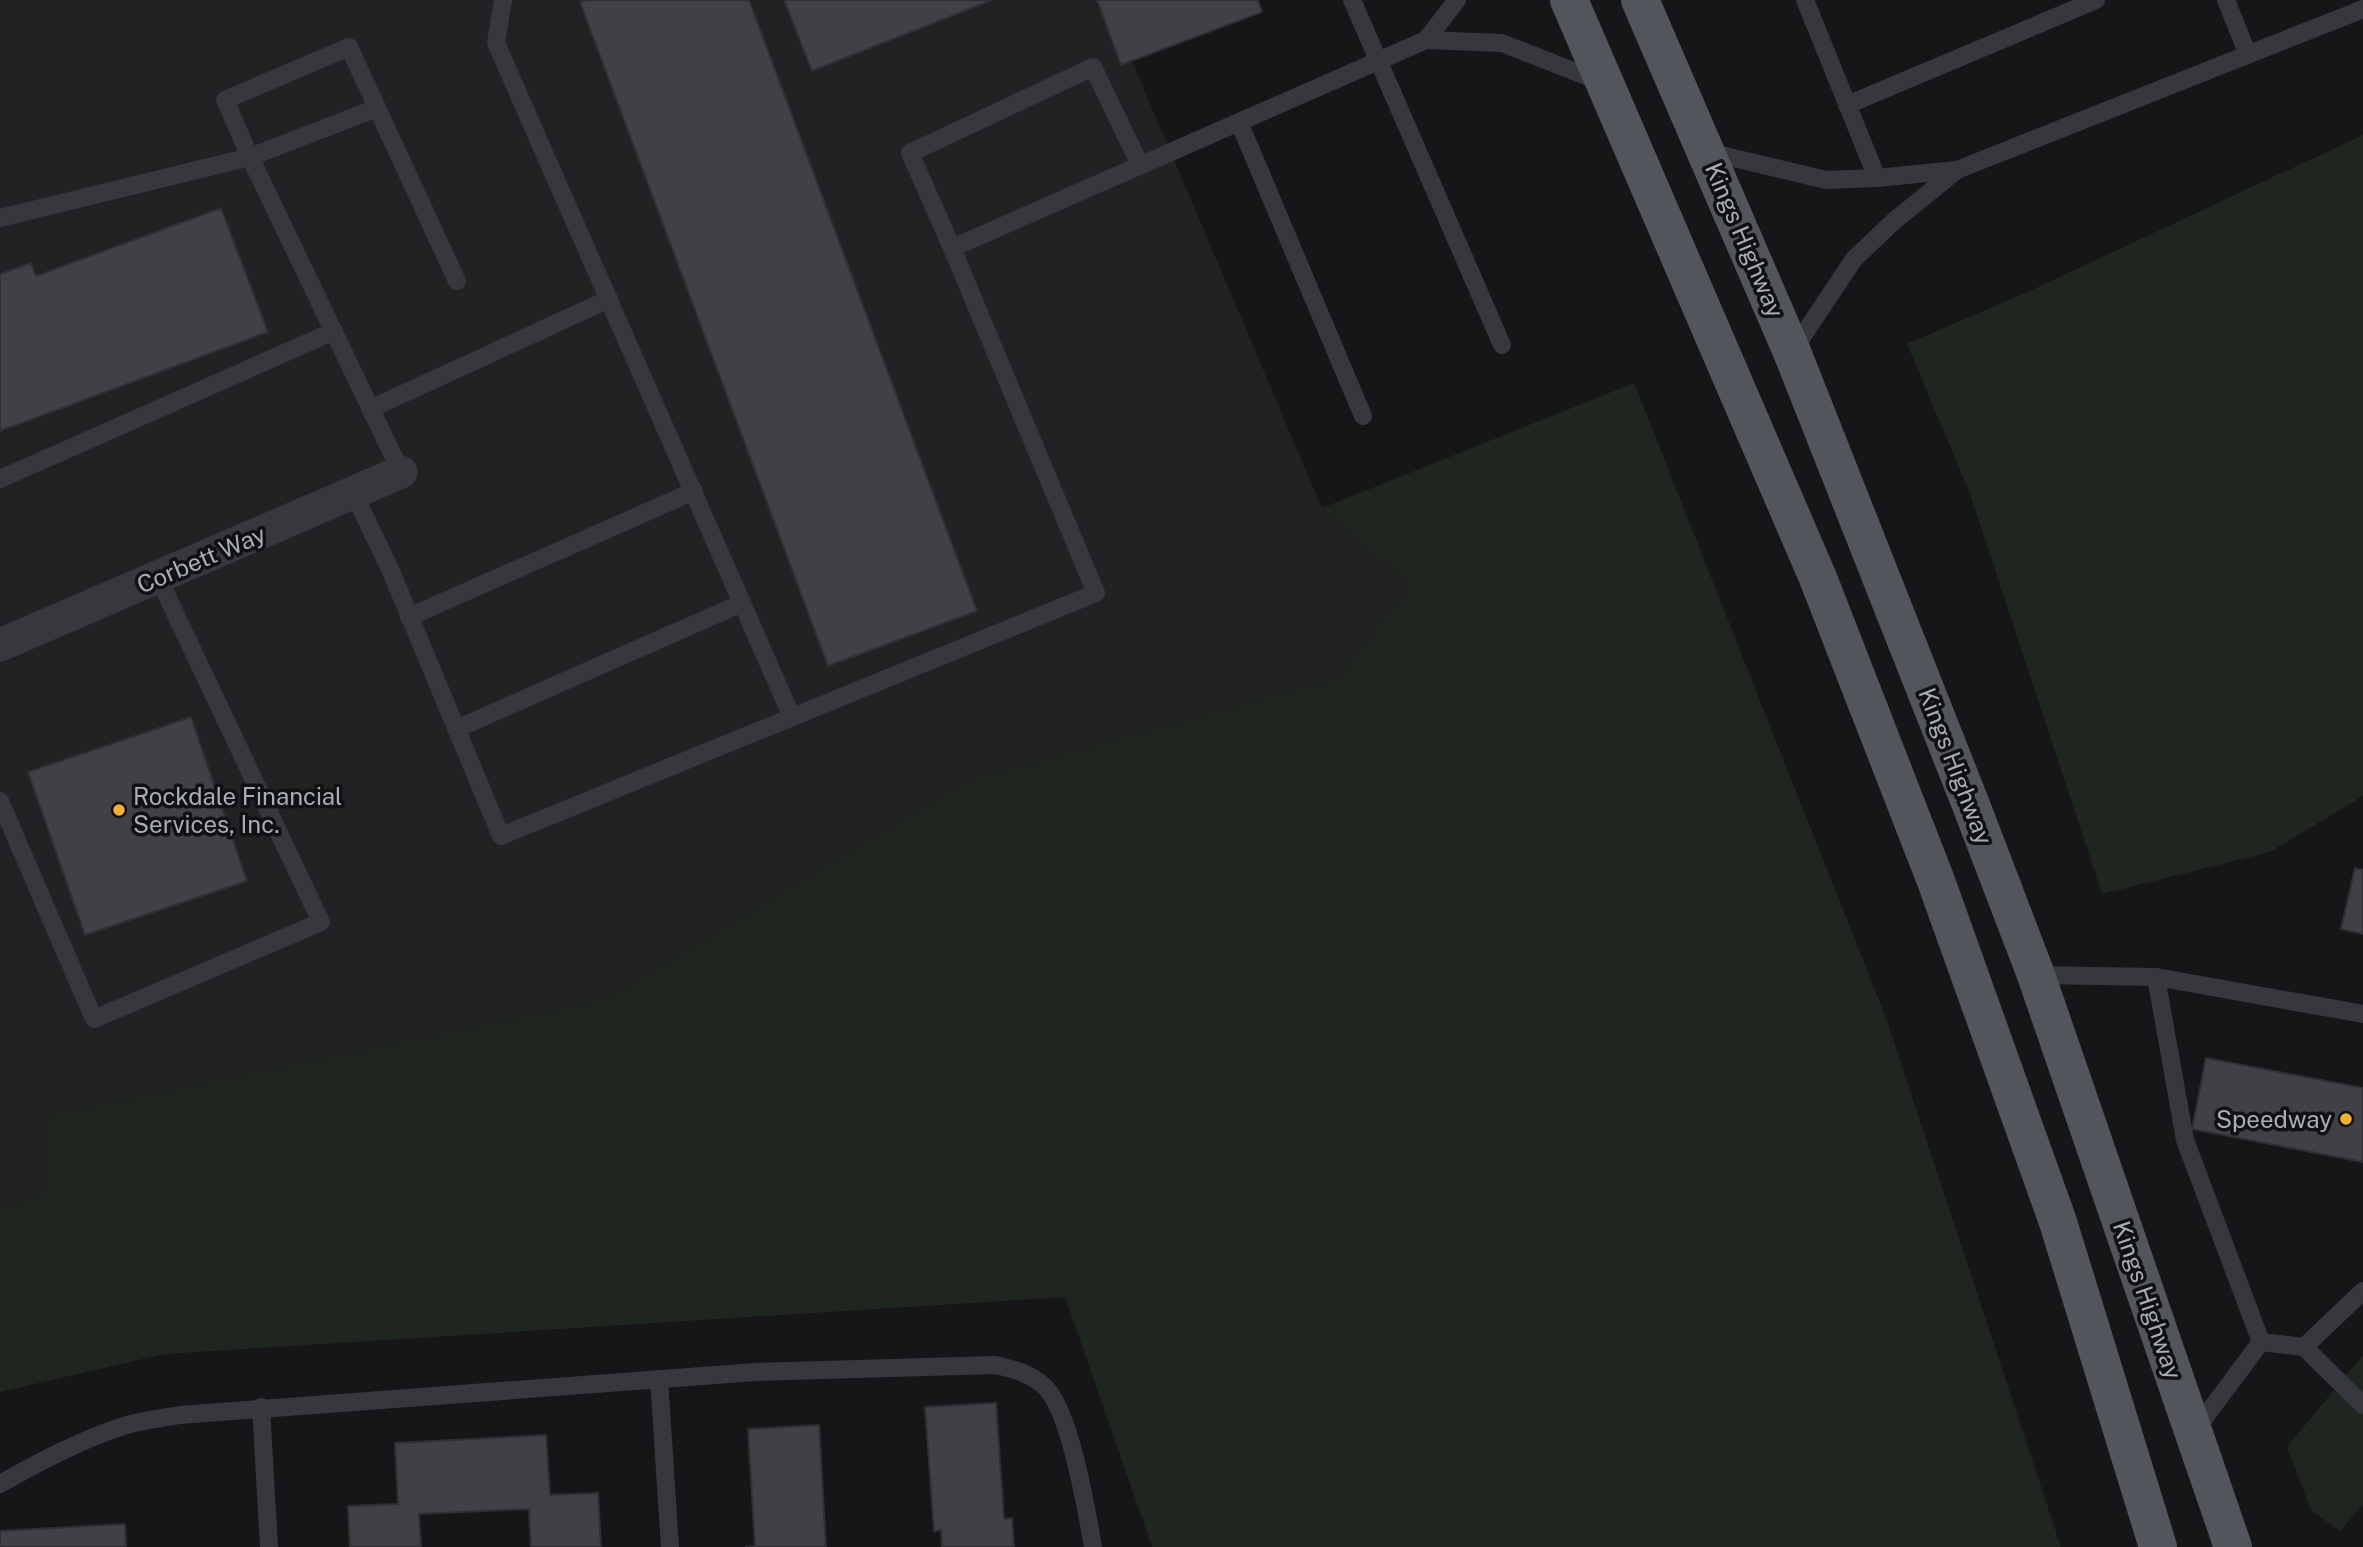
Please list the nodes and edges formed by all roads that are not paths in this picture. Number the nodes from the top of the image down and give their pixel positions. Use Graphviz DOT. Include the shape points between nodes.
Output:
graph roads {
  1 [pos="503,0"];
  2 [pos="1352,0"];
  3 [pos="1457,0"];
  4 [pos="1569,0"];
  5 [pos="1640,0"];
  6 [pos="1805,0"];
  7 [pos="2096,0"];
  8 [pos="2226,0"];
  9 [pos="2363,9"];
  10 [pos="1426,40"];
  11 [pos="2248,55"];
  12 [pos="1380,60"];
  13 [pos="1608,85"];
  14 [pos="1847,105"];
  15 [pos="377,108"];
  16 [pos="1239,122"];
  17 [pos="1708,152"];
  18 [pos="250,157"];
  19 [pos="1140,165"];
  20 [pos="1957,170"];
  21 [pos="1877,178"];
  22 [pos="0,218"];
  23 [pos="952,248"];
  24 [pos="457,282"];
  25 [pos="609,299"];
  26 [pos="334,331"];
  27 [pos="1502,345"];
  28 [pos="1792,352"];
  29 [pos="370,408"];
  30 [pos="1363,416"];
  31 [pos="401,472"];
  32 [pos="0,479"];
  33 [pos="694,491"];
  34 [pos="353,492"];
  35 [pos="158,577"];
  36 [pos="743,603"];
  37 [pos="409,617"];
  38 [pos="0,645"];
  39 [pos="792,717"];
  40 [pos="456,729"];
  41 [pos="0,801"];
  42 [pos="2036,975"];
  43 [pos="2156,977"];
  44 [pos="2363,1014"];
  45 [pos="2363,1291"];
  46 [pos="2260,1342"];
  47 [pos="2304,1347"];
  48 [pos="659,1379"];
  49 [pos="2363,1405"];
  50 [pos="261,1407"];
  51 [pos="2193,1433"];
  52 [pos="0,1485"];
  53 [pos="269,1547"];
  54 [pos="670,1547"];
  55 [pos="1093,1547"];
  56 [pos="2158,1547"];
  57 [pos="2233,1547"];
  1 -- 25 [label="lane" via="496,43"];
  2 -- 12 [label="lane"];
  3 -- 10 [label="lane"];
  4 -- 13 [label="main road"];
  5 -- 17 [label="main road, Kings Highway"];
  6 -- 14 [label="lane"];
  7 -- 14 [label="lane"];
  8 -- 11 [label="lane"];
  9 -- 11 [label="lane"];
  10 -- 12 [label="lane"];
  10 -- 13 [label="lane" via="1502,43"];
  11 -- 20 [label="lane"];
  12 -- 16 [label="lane"];
  12 -- 27 [label="lane"];
  13 -- 56 [label="main road" via="1818,578 1936,881 2058,1222"];
  14 -- 21 [label="lane"];
  15 -- 18 [label="lane"];
  15 -- 18 [label="lane" via="349,47 225,100"];
  15 -- 24 [label="lane"];
  16 -- 19 [label="lane"];
  16 -- 30 [label="lane"];
  17 -- 21 [label="lane" via="1826,180"];
  17 -- 28 [label="main road, Kings Highway"];
  18 -- 22 [label="lane"];
  18 -- 26 [label="lane"];
  19 -- 23 [label="lane"];
  19 -- 23 [label="lane" via="1093,67 910,153"];
  20 -- 21 [label="lane"];
  20 -- 28 [label="lane" via="1854,259"];
  23 -- 39 [label="lane" via="1096,593"];
  25 -- 29 [label="lane"];
  25 -- 33 [label="lane"];
  26 -- 29 [label="lane"];
  26 -- 32 [label="lane"];
  28 -- 42 [label="main road, Kings Highway"];
  29 -- 31 [label="lane"];
  31 -- 34 [label="street, Corbett Way"];
  33 -- 36 [label="lane"];
  33 -- 37 [label="lane"];
  34 -- 35 [label="street, Corbett Way"];
  34 -- 37 [label="lane"];
  35 -- 38 [label="street, Corbett Way"];
  35 -- 41 [label="lane" via="321,922 94,1019"];
  36 -- 39 [label="lane"];
  36 -- 40 [label="lane"];
  37 -- 40 [label="lane"];
  39 -- 40 [label="lane" via="501,836"];
  42 -- 43 [label="lane"];
  42 -- 51 [label="main road, Kings Highway"];
  43 -- 44 [label="lane"];
  43 -- 46 [label="lane" via="2185,1140"];
  45 -- 47 [label="lane"];
  46 -- 47 [label="lane"];
  46 -- 51 [label="lane"];
  47 -- 49 [label="lane"];
  48 -- 50 [label="lane"];
  48 -- 54 [label="lane"];
  48 -- 55 [label="lane" via="995,1365 1022,1371 1046,1387 1058,1405 1078,1468"];
  50 -- 52 [label="lane" via="130,1425 78,1444"];
  50 -- 53 [label="lane"];
  51 -- 57 [label="main road, Kings Highway"];
}
